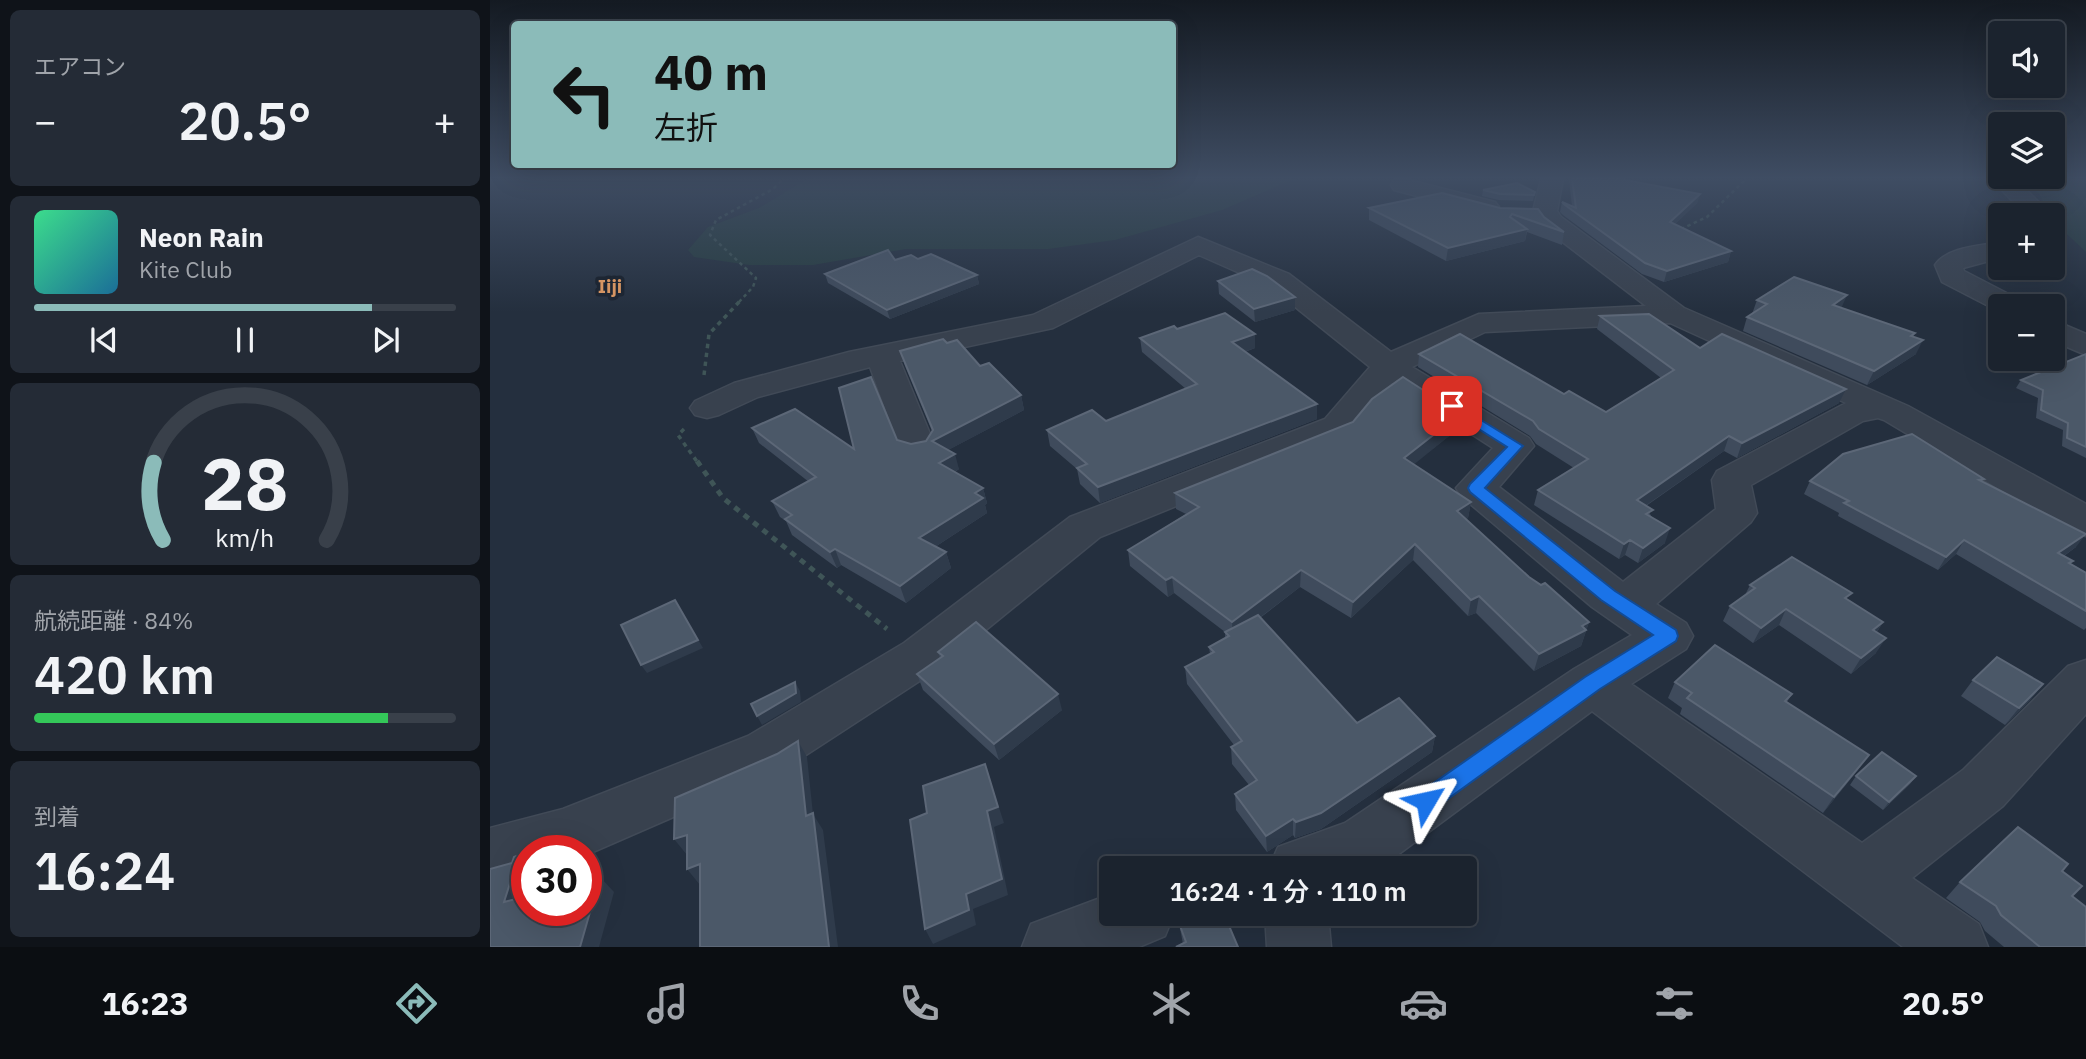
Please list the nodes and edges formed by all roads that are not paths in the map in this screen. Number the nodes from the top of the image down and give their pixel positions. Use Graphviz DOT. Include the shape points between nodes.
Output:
graph roads {
  1 [pos="1554,223"];
  2 [pos="1988,252"];
  3 [pos="1988,295"];
  4 [pos="1674,314"];
  5 [pos="2065,335"];
  6 [pos="2086,346"];
  7 [pos="882,356"];
  8 [pos="1388,366"];
  9 [pos="1881,407"];
  10 [pos="707,408"];
  11 [pos="917,446"];
  12 [pos="2086,522"];
  13 [pos="1625,606"];
  14 [pos="2086,680"];
  15 [pos="1592,683"];
  16 [pos="1332,856"];
  17 [pos="490,857"];
  18 [pos="1864,878"];
  19 [pos="1111,926"];
  20 [pos="1297,926"];
  21 [pos="1054,947"];
  22 [pos="1298,947"];
  23 [pos="1956,947"];
  1 -- 4 [label="street"];
  2 -- 3 [label="street" via="1948,265 1952,276"];
  4 -- 8 [label="street" via="1479,323"];
  4 -- 9 [label="street"];
  5 -- 6 [label="street"];
  7 -- 8 [label="street" via="1042,322 1198,245 1279,280"];
  7 -- 10 [label="street" via="746,390"];
  7 -- 11 [label="street"];
  8 -- 13 [label="street" via="1516,446 1476,488"];
  8 -- 17 [label="street" via="1338,427 1085,527 921,656 767,752 564,836"];
  9 -- 12 [label="street"];
  9 -- 13 [label="street" via="1853,412 1731,481 1737,513"];
  13 -- 15 [label="street" via="1669,636"];
  14 -- 18 [label="street" via="1983,788"];
  15 -- 16 [label="street" via="1363,845"];
  15 -- 18 [label="street"];
  18 -- 23 [label="street"];
  19 -- 21 [label="street"];
  20 -- 22 [label="street"];
}
